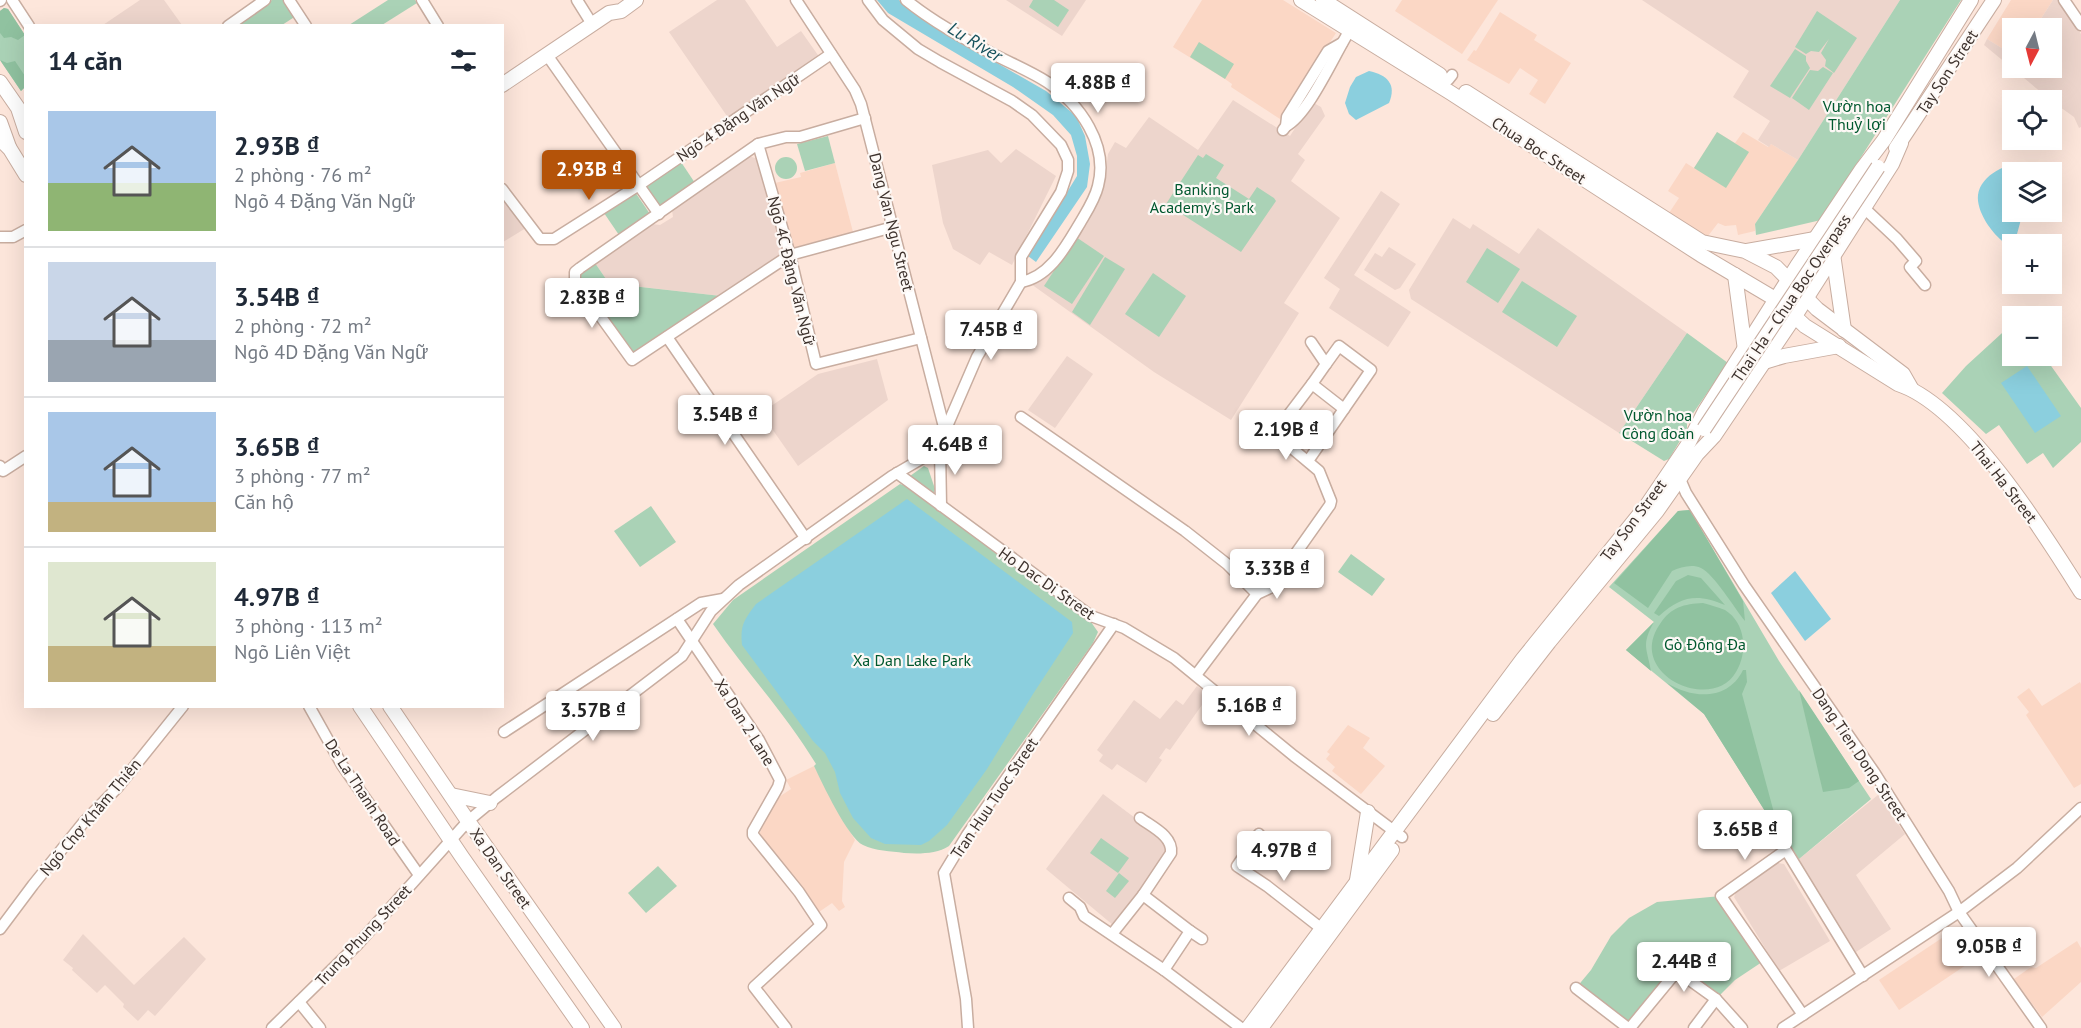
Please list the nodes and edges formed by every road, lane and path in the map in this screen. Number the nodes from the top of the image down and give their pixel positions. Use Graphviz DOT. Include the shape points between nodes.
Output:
graph roads {
  1 [pos="12,0"];
  2 [pos="265,0"];
  3 [pos="289,0"];
  4 [pos="422,0"];
  5 [pos="577,0"];
  6 [pos="636,0"];
  7 [pos="796,0"];
  8 [pos="868,0"];
  9 [pos="906,0"];
  10 [pos="1301,0"];
  11 [pos="1323,0"];
  12 [pos="1971,0"];
  13 [pos="1994,0"];
  14 [pos="2064,0"];
  15 [pos="611,6"];
  16 [pos="28,24"];
  17 [pos="231,24"];
  18 [pos="305,24"];
  19 [pos="437,24"];
  20 [pos="592,24"];
  21 [pos="2081,25"];
  22 [pos="1352,26"];
  23 [pos="831,54"];
  24 [pos="547,55"];
  25 [pos="0,82"];
  26 [pos="504,85"];
  27 [pos="0,98"];
  28 [pos="865,118"];
  29 [pos="0,122"];
  30 [pos="24,128"];
  31 [pos="1284,129"];
  32 [pos="24,130"];
  33 [pos="1884,140"];
  34 [pos="1901,143"];
  35 [pos="5,144"];
  36 [pos="758,144"];
  37 [pos="1878,167"];
  38 [pos="24,172"];
  39 [pos="639,185"];
  40 [pos="504,192"];
  41 [pos="1864,208"];
  42 [pos="659,214"];
  43 [pos="893,227"];
  44 [pos="24,231"];
  45 [pos="0,237"];
  46 [pos="1815,240"];
  47 [pos="1745,251"];
  48 [pos="790,255"];
  49 [pos="1805,255"];
  50 [pos="1833,255"];
  51 [pos="1826,267"];
  52 [pos="1735,275"];
  53 [pos="1789,279"];
  54 [pos="1021,282"];
  55 [pos="1925,285"];
  56 [pos="1806,298"];
  57 [pos="1777,300"];
  58 [pos="1795,316"];
  59 [pos="1758,329"];
  60 [pos="1844,330"];
  61 [pos="668,337"];
  62 [pos="921,338"];
  63 [pos="1311,342"];
  64 [pos="1775,346"];
  65 [pos="1839,346"];
  66 [pos="1744,350"];
  67 [pos="1764,362"];
  68 [pos="1326,364"];
  69 [pos="1312,384"];
  70 [pos="1911,388"];
  71 [pos="939,402"];
  72 [pos="957,402"];
  73 [pos="1344,409"];
  74 [pos="1021,417"];
  75 [pos="1278,430"];
  76 [pos="945,431"];
  77 [pos="1264,439"];
  78 [pos="940,448"];
  79 [pos="1692,450"];
  80 [pos="24,457"];
  81 [pos="1308,461"];
  82 [pos="0,466"];
  83 [pos="897,473"];
  84 [pos="1680,479"];
  85 [pos="941,506"];
  86 [pos="806,539"];
  87 [pos="1616,554"];
  88 [pos="2081,592"];
  89 [pos="1257,594"];
  90 [pos="723,599"];
  91 [pos="677,619"];
  92 [pos="1099,621"];
  93 [pos="1114,624"];
  94 [pos="1105,638"];
  95 [pos="692,640"];
  96 [pos="1196,675"];
  97 [pos="181,708"];
  98 [pos="310,708"];
  99 [pos="361,708"];
  100 [pos="391,708"];
  101 [pos="504,732"];
  102 [pos="451,795"];
  103 [pos="490,803"];
  104 [pos="2081,808"];
  105 [pos="1368,812"];
  106 [pos="1140,818"];
  107 [pos="468,821"];
  108 [pos="1259,834"];
  109 [pos="1398,835"];
  110 [pos="450,840"];
  111 [pos="419,875"];
  112 [pos="1358,889"];
  113 [pos="1143,896"];
  114 [pos="1070,898"];
  115 [pos="1959,912"];
  116 [pos="0,929"];
  117 [pos="1322,929"];
  118 [pos="1190,931"];
  119 [pos="1112,934"];
  120 [pos="1202,939"];
  121 [pos="1164,970"];
  122 [pos="1863,976"];
  123 [pos="1576,988"];
  124 [pos="1716,999"];
  125 [pos="299,1002"];
  126 [pos="1803,1015"];
  127 [pos="272,1028"];
  128 [pos="320,1028"];
  129 [pos="582,1028"];
  130 [pos="614,1028"];
  131 [pos="786,1028"];
  132 [pos="968,1028"];
  133 [pos="1240,1028"];
  134 [pos="1248,1028"];
  135 [pos="1261,1028"];
  136 [pos="1629,1028"];
  137 [pos="1694,1028"];
  138 [pos="1742,1028"];
  139 [pos="1783,1028"];
  140 [pos="2041,1028"];
  1 -- 16 [label="street"];
  2 -- 17 [label="street"];
  3 -- 18 [label="street"];
  4 -- 19 [label="street"];
  5 -- 20 [label="street"];
  6 -- 15 [label="main road" via="621,11"];
  7 -- 23 [label="street, Dang Van Ngu Street"];
  8 -- 54 [label="street" via="897,33 940,62 1012,101 1061,145 1068,160 1065,182 1021,257"];
  9 -- 54 [label="street" via="939,24 1049,83 1077,110 1096,139 1100,173 1092,202 1044,273"];
  10 -- 22 [label="main road, Chua Boc Street"];
  11 -- 22 [label="main road, Chua Boc Street"];
  12 -- 33 [label="main road, Tay Son Street"];
  13 -- 34 [label="main road, Tay Son Street"];
  14 -- 21 [label="street"];
  15 -- 20 [label="main road"];
  20 -- 24 [label="main road"];
  22 -- 31 [label="street" via="1294,122"];
  22 -- 47 [label="main road, Chua Boc Street" via="1450,78 1688,234 1702,242"];
  22 -- 52 [label="main road, Chua Boc Street"];
  23 -- 28 [label="street, Dang Van Ngu Street" via="855,90"];
  23 -- 39 [label="street, Ngõ 4 Đặng Văn Ngữ"];
  24 -- 26 [label="main road"];
  24 -- 39 [label="street"];
  25 -- 30 [label="main road" via="18,108"];
  27 -- 32 [label="main road"];
  28 -- 36 [label="street" via="800,137"];
  28 -- 43 [label="street, Dang Van Ngu Street"];
  29 -- 35 [label="main road"];
  33 -- 37 [label="main road, Tay Son Street"];
  33 -- 46 [label="main road, Tay Son Street"];
  34 -- 37 [label="main road, Tay Son Street"];
  34 -- 41 [label="main road, Tay Son Street"];
  35 -- 38 [label="main road"];
  36 -- 42 [label="street"];
  36 -- 48 [label="street, Ngõ 4C Đặng Văn Ngữ"];
  37 -- 79 [label="main road, Thai Ha – Chua Boc Overpass, bridge"];
  39 -- 40 [label="street, Ngõ 4 Đặng Văn Ngữ" via="554,240 540,239"];
  39 -- 42 [label="street"];
  41 -- 50 [label="main road, Tay Son Street"];
  41 -- 55 [label="street" via="1916,261 1910,267"];
  42 -- 61 [label="street" via="575,272 575,281 632,360"];
  43 -- 48 [label="street"];
  43 -- 62 [label="street, Dang Van Ngu Street"];
  44 -- 45 [label="street" via="13,237"];
  46 -- 47 [label="main road"];
  46 -- 49 [label="main road, Tay Son Street"];
  47 -- 53 [label="main road, Chua Boc Street" via="1776,267"];
  48 -- 61 [label="street"];
  48 -- 62 [label="street, Ngõ 4C Đặng Văn Ngữ" via="816,364"];
  49 -- 51 [label="main road" via="1815,267"];
  49 -- 53 [label="main road, Tay Son Street"];
  50 -- 51 [label="main road, Tay Son Street"];
  50 -- 60 [label="main road"];
  51 -- 56 [label="main road, Tay Son Street"];
  52 -- 57 [label="main road, Chua Boc Street"];
  52 -- 66 [label="main road"];
  53 -- 56 [label="main road, Chua Boc Street"];
  53 -- 57 [label="main road, Tay Son Street"];
  54 -- 72 [label="street" via="984,342"];
  56 -- 58 [label="main road, Tay Son Street"];
  56 -- 60 [label="main road, Thai Ha Street"];
  57 -- 58 [label="main road, Chua Boc Street"];
  57 -- 59 [label="main road, Tay Son Street"];
  58 -- 64 [label="main road, Tay Son Street"];
  58 -- 65 [label="main road, Thai Ha Street"];
  59 -- 64 [label="main road" via="1771,331"];
  59 -- 66 [label="main road, Tay Son Street"];
  60 -- 70 [label="main road, Thai Ha Street" via="1903,374"];
  61 -- 86 [label="street"];
  62 -- 71 [label="street, Dang Van Ngu Street"];
  63 -- 68 [label="street"];
  64 -- 67 [label="main road, Tay Son Street"];
  65 -- 67 [label="main road"];
  65 -- 70 [label="main road, Thai Ha Street" via="1898,384"];
  66 -- 79 [label="main road, Tay Son Street" via="1696,426"];
  67 -- 79 [label="main road, Tay Son Street" via="1714,436"];
  68 -- 69 [label="street"];
  68 -- 73 [label="street" via="1339,346 1371,370"];
  69 -- 73 [label="street"];
  69 -- 75 [label="street"];
  70 -- 88 [label="main road, Thai Ha Street" via="1952,420 1983,452 2047,537"];
  71 -- 72 [label="street"];
  71 -- 76 [label="street, Dang Van Ngu Street"];
  72 -- 76 [label="street"];
  73 -- 81 [label="street"];
  74 -- 89 [label="street" via="1185,531"];
  75 -- 77 [label="street"];
  75 -- 81 [label="street"];
  76 -- 78 [label="street, Dang Van Ngu Street"];
  78 -- 83 [label="street"];
  78 -- 85 [label="street, Dang Van Ngu Street"];
  79 -- 84 [label="main road, Tay Son Street"];
  79 -- 87 [label="main road, Tay Son Street" via="1647,505"];
  80 -- 82 [label="street" via="3,471"];
  81 -- 89 [label="street" via="1319,471 1330,505 1272,587"];
  83 -- 85 [label="street, Ho Dac Di Street"];
  83 -- 86 [label="street"];
  84 -- 87 [label="main road, Tay Son Street"];
  84 -- 115 [label="street, Dang Tien Dong Street" via="1744,585 1874,772"];
  85 -- 92 [label="street, Ho Dac Di Street"];
  86 -- 90 [label="street"];
  87 -- 109 [label="main road, Tay Son Street" via="1522,660"];
  89 -- 96 [label="street"];
  90 -- 91 [label="street" via="701,603"];
  90 -- 95 [label="street"];
  91 -- 95 [label="street"];
  91 -- 101 [label="street"];
  92 -- 93 [label="street, Ho Dac Di Street"];
  92 -- 94 [label="street"];
  93 -- 94 [label="street, Tran Huu Tuoc Street"];
  93 -- 96 [label="street, Ho Dac Di Street"];
  94 -- 132 [label="street, Tran Huu Tuoc Street" via="944,873"];
  95 -- 103 [label="street, Trung Phung Street" via="682,656"];
  95 -- 131 [label="street, Xa Dan 2 Lane" via="759,740 780,780 753,831 755,838 821,925 754,987"];
  96 -- 105 [label="street, Ho Dac Di Street"];
  97 -- 116 [label="street, Ngõ Chợ Khâm Thiên" via="83,823"];
  98 -- 111 [label="street, De La Thanh Road" via="342,765"];
  99 -- 110 [label="main road, Xa Dan Street"];
  100 -- 102 [label="main road, Xa Dan Street"];
  102 -- 103 [label="main road"];
  102 -- 107 [label="main road, Xa Dan Street"];
  103 -- 107 [label="street, Trung Phung Street"];
  104 -- 115 [label="street" via="2017,868"];
  105 -- 109 [label="street, Ho Dac Di Street"];
  105 -- 112 [label="main road"];
  106 -- 113 [label="street" via="1167,837 1172,846"];
  107 -- 110 [label="street, Trung Phung Street"];
  107 -- 130 [label="main road, Xa Dan Street"];
  108 -- 117 [label="street" via="1237,866"];
  109 -- 112 [label="main road, Tay Son Street"];
  110 -- 111 [label="street, Trung Phung Street"];
  110 -- 129 [label="main road, Xa Dan Street"];
  111 -- 125 [label="street, Trung Phung Street" via="358,944"];
  112 -- 117 [label="main road"];
  112 -- 135 [label="main road"];
  113 -- 118 [label="street"];
  113 -- 119 [label="street"];
  114 -- 119 [label="street" via="1084,916"];
  115 -- 122 [label="street"];
  115 -- 140 [label="street, Dang Tien Dong Street"];
  117 -- 134 [label="main road"];
  118 -- 120 [label="street"];
  118 -- 121 [label="street"];
  119 -- 121 [label="street"];
  121 -- 133 [label="street"];
  122 -- 126 [label="street"];
  122 -- 126 [label="street" via="1786,850 1721,896"];
  123 -- 136 [label="street"];
  124 -- 136 [label="street" via="1677,971"];
  124 -- 137 [label="street"];
  124 -- 138 [label="street"];
  125 -- 127 [label="street, Trung Phung Street"];
  125 -- 128 [label="street"];
  126 -- 139 [label="street"];
}
